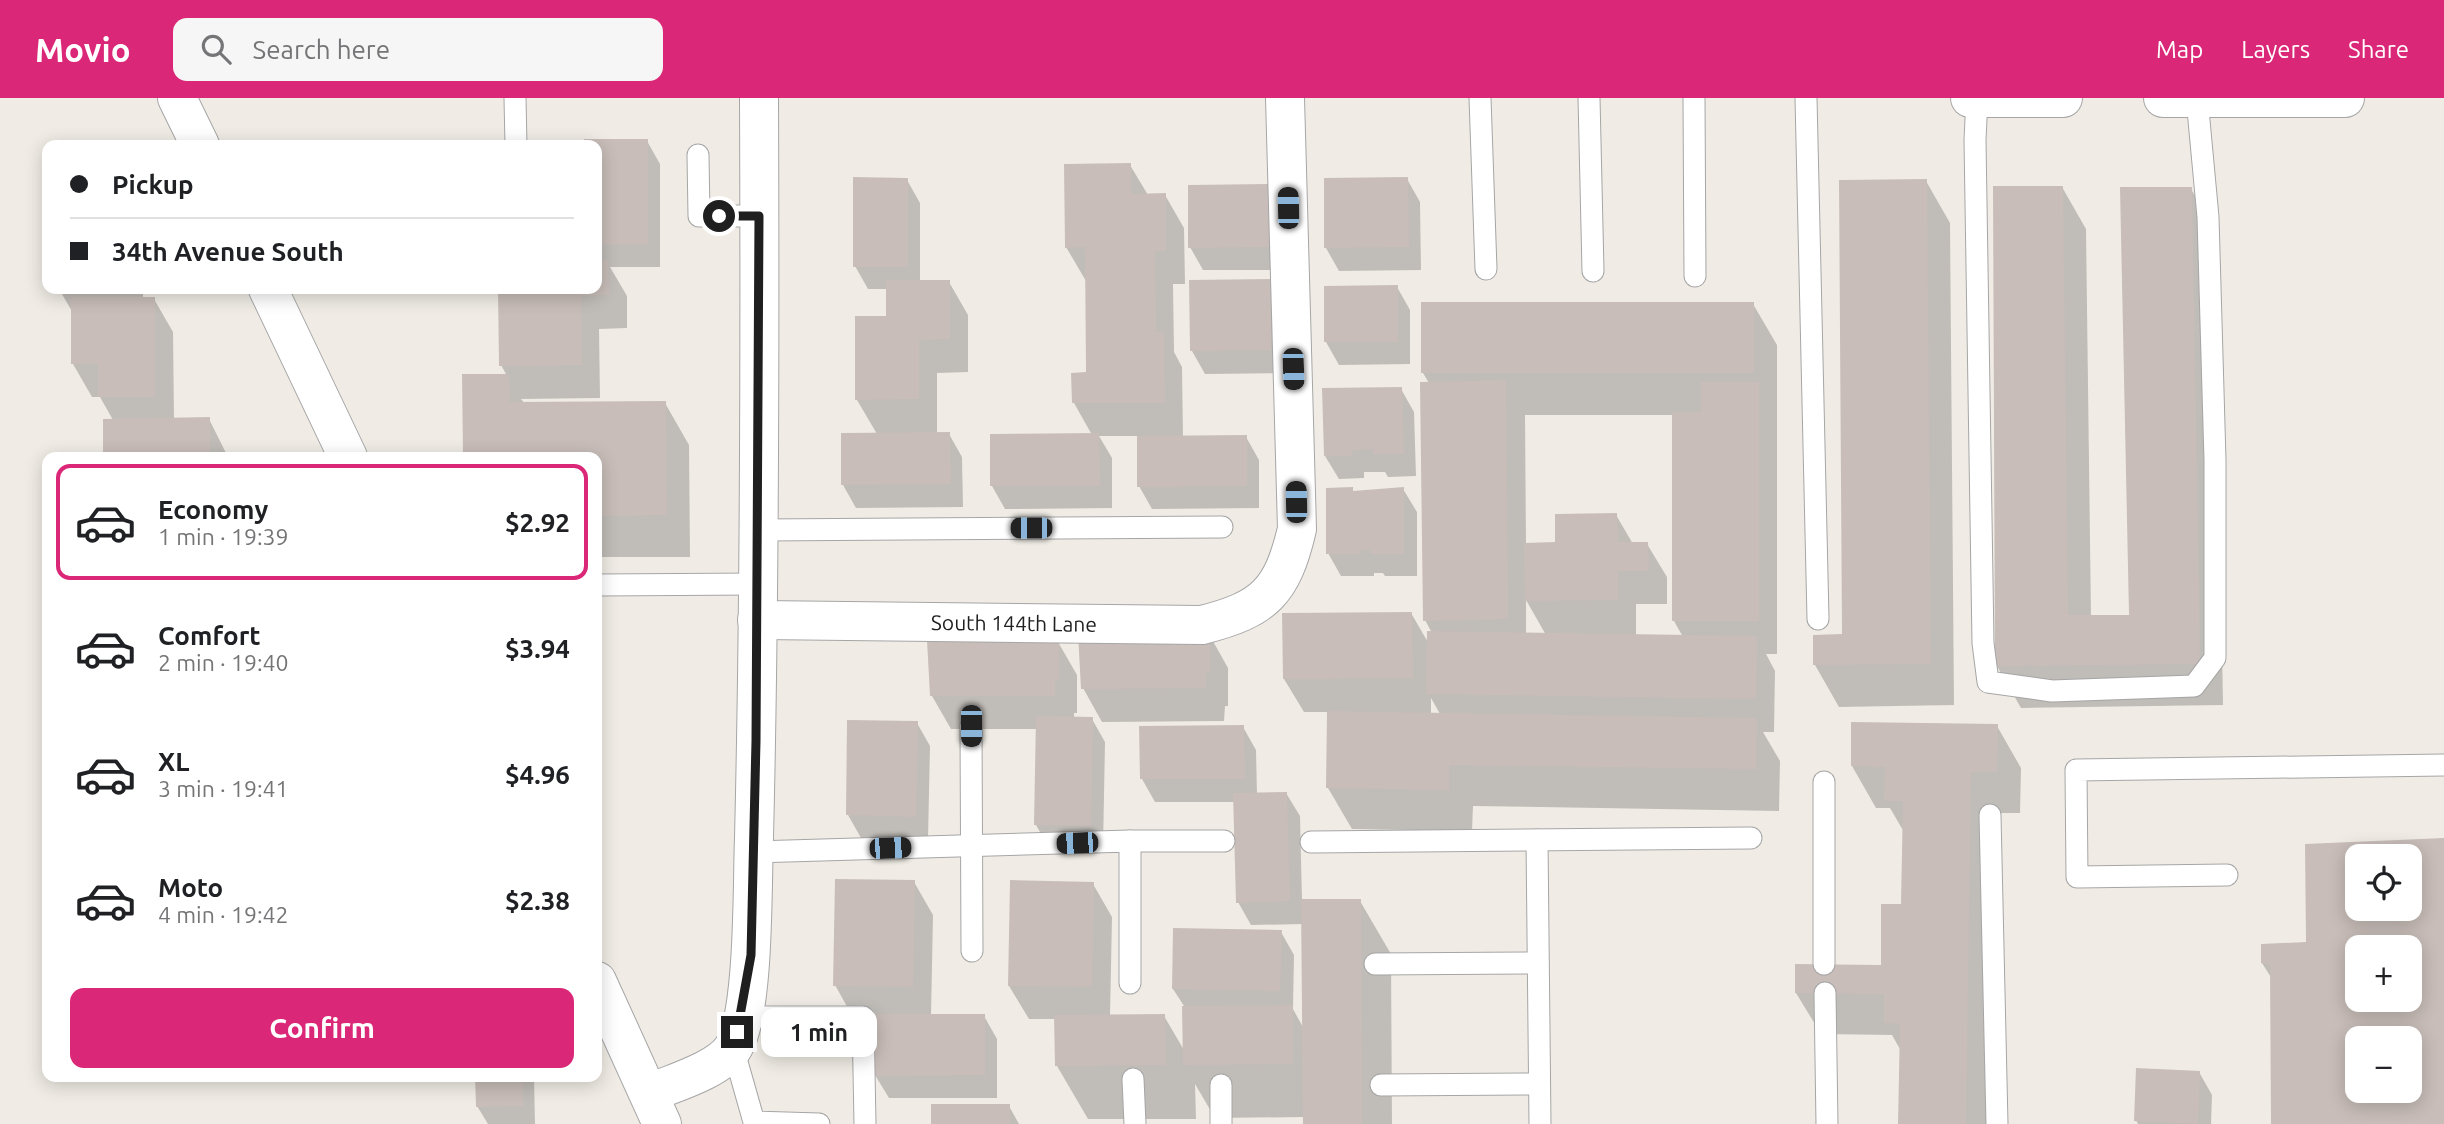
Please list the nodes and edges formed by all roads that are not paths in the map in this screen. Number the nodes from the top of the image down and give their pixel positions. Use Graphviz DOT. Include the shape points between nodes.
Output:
graph roads {
  1 [pos="177,98"];
  2 [pos="515,98"];
  3 [pos="759,98"];
  4 [pos="1285,98"];
  5 [pos="1480,98"];
  6 [pos="1589,98"];
  7 [pos="1694,98"];
  8 [pos="1806,98"];
  9 [pos="1970,98"];
  10 [pos="1977,98"];
  11 [pos="2063,98"];
  12 [pos="2163,98"];
  13 [pos="2181,98"];
  14 [pos="2345,98"];
  15 [pos="2197,99"];
  16 [pos="198,140"];
  17 [pos="516,140"];
  18 [pos="698,155"];
  19 [pos="759,216"];
  20 [pos="1486,269"];
  21 [pos="1593,271"];
  22 [pos="1695,276"];
  23 [pos="270,294"];
  24 [pos="346,452"];
  25 [pos="1222,527"];
  26 [pos="757,530"];
  27 [pos="602,586"];
  28 [pos="757,602"];
  29 [pos="1818,619"];
  30 [pos="971,726"];
  31 [pos="2444,765"];
  32 [pos="1824,782"];
  33 [pos="1990,815"];
  34 [pos="1751,838"];
  35 [pos="1537,840"];
  36 [pos="1130,841"];
  37 [pos="1224,841"];
  38 [pos="1311,842"];
  39 [pos="971,846"];
  40 [pos="753,852"];
  41 [pos="2227,875"];
  42 [pos="972,951"];
  43 [pos="1538,963"];
  44 [pos="1376,964"];
  45 [pos="1824,964"];
  46 [pos="1130,983"];
  47 [pos="602,992"];
  48 [pos="1825,993"];
  49 [pos="737,1032"];
  50 [pos="1133,1079"];
  51 [pos="1539,1084"];
  52 [pos="1221,1085"];
  53 [pos="1381,1085"];
  54 [pos="656,1109"];
  55 [pos="819,1124"];
  56 [pos="865,1124"];
  57 [pos="1135,1124"];
  58 [pos="1221,1124"];
  59 [pos="1539,1124"];
  60 [pos="1827,1124"];
  61 [pos="1997,1124"];
  1 -- 16 [label="street"];
  2 -- 17 [label="lane"];
  3 -- 19 [label="street"];
  4 -- 28 [label="street, South 144th Lane" via="1297,529 1288,568 1264,599 1235,617 1202,625"];
  5 -- 20 [label="lane"];
  6 -- 21 [label="lane"];
  7 -- 22 [label="lane"];
  8 -- 29 [label="lane"];
  9 -- 10 [label="street"];
  10 -- 11 [label="street"];
  10 -- 15 [label="lane" via="1982,587 1988,682 2052,691 2194,685 2215,658 2208,216"];
  12 -- 13 [label="street"];
  13 -- 15 [label="street"];
  14 -- 15 [label="street"];
  18 -- 19 [label="lane" via="699,216"];
  19 -- 26 [label="street"];
  23 -- 24 [label="street"];
  25 -- 26 [label="lane"];
  26 -- 28 [label="street"];
  27 -- 28 [label="lane"];
  28 -- 40 [label="street"];
  30 -- 39 [label="lane"];
  31 -- 41 [label="lane" via="2076,770 2077,877"];
  32 -- 45 [label="lane"];
  33 -- 61 [label="lane"];
  34 -- 35 [label="lane"];
  35 -- 38 [label="lane"];
  35 -- 43 [label="lane"];
  36 -- 37 [label="lane"];
  36 -- 39 [label="lane"];
  36 -- 46 [label="lane"];
  39 -- 40 [label="lane"];
  39 -- 42 [label="lane"];
  40 -- 49 [label="street" via="751,955"];
  43 -- 44 [label="lane"];
  43 -- 51 [label="lane"];
  47 -- 54 [label="street"];
  48 -- 60 [label="lane"];
  49 -- 54 [label="street" via="704,1071"];
  49 -- 55 [label="lane" via="754,1122"];
  49 -- 56 [label="lane" via="863,1017"];
  50 -- 57 [label="lane"];
  51 -- 53 [label="lane"];
  51 -- 59 [label="lane"];
  52 -- 58 [label="lane"];
}
